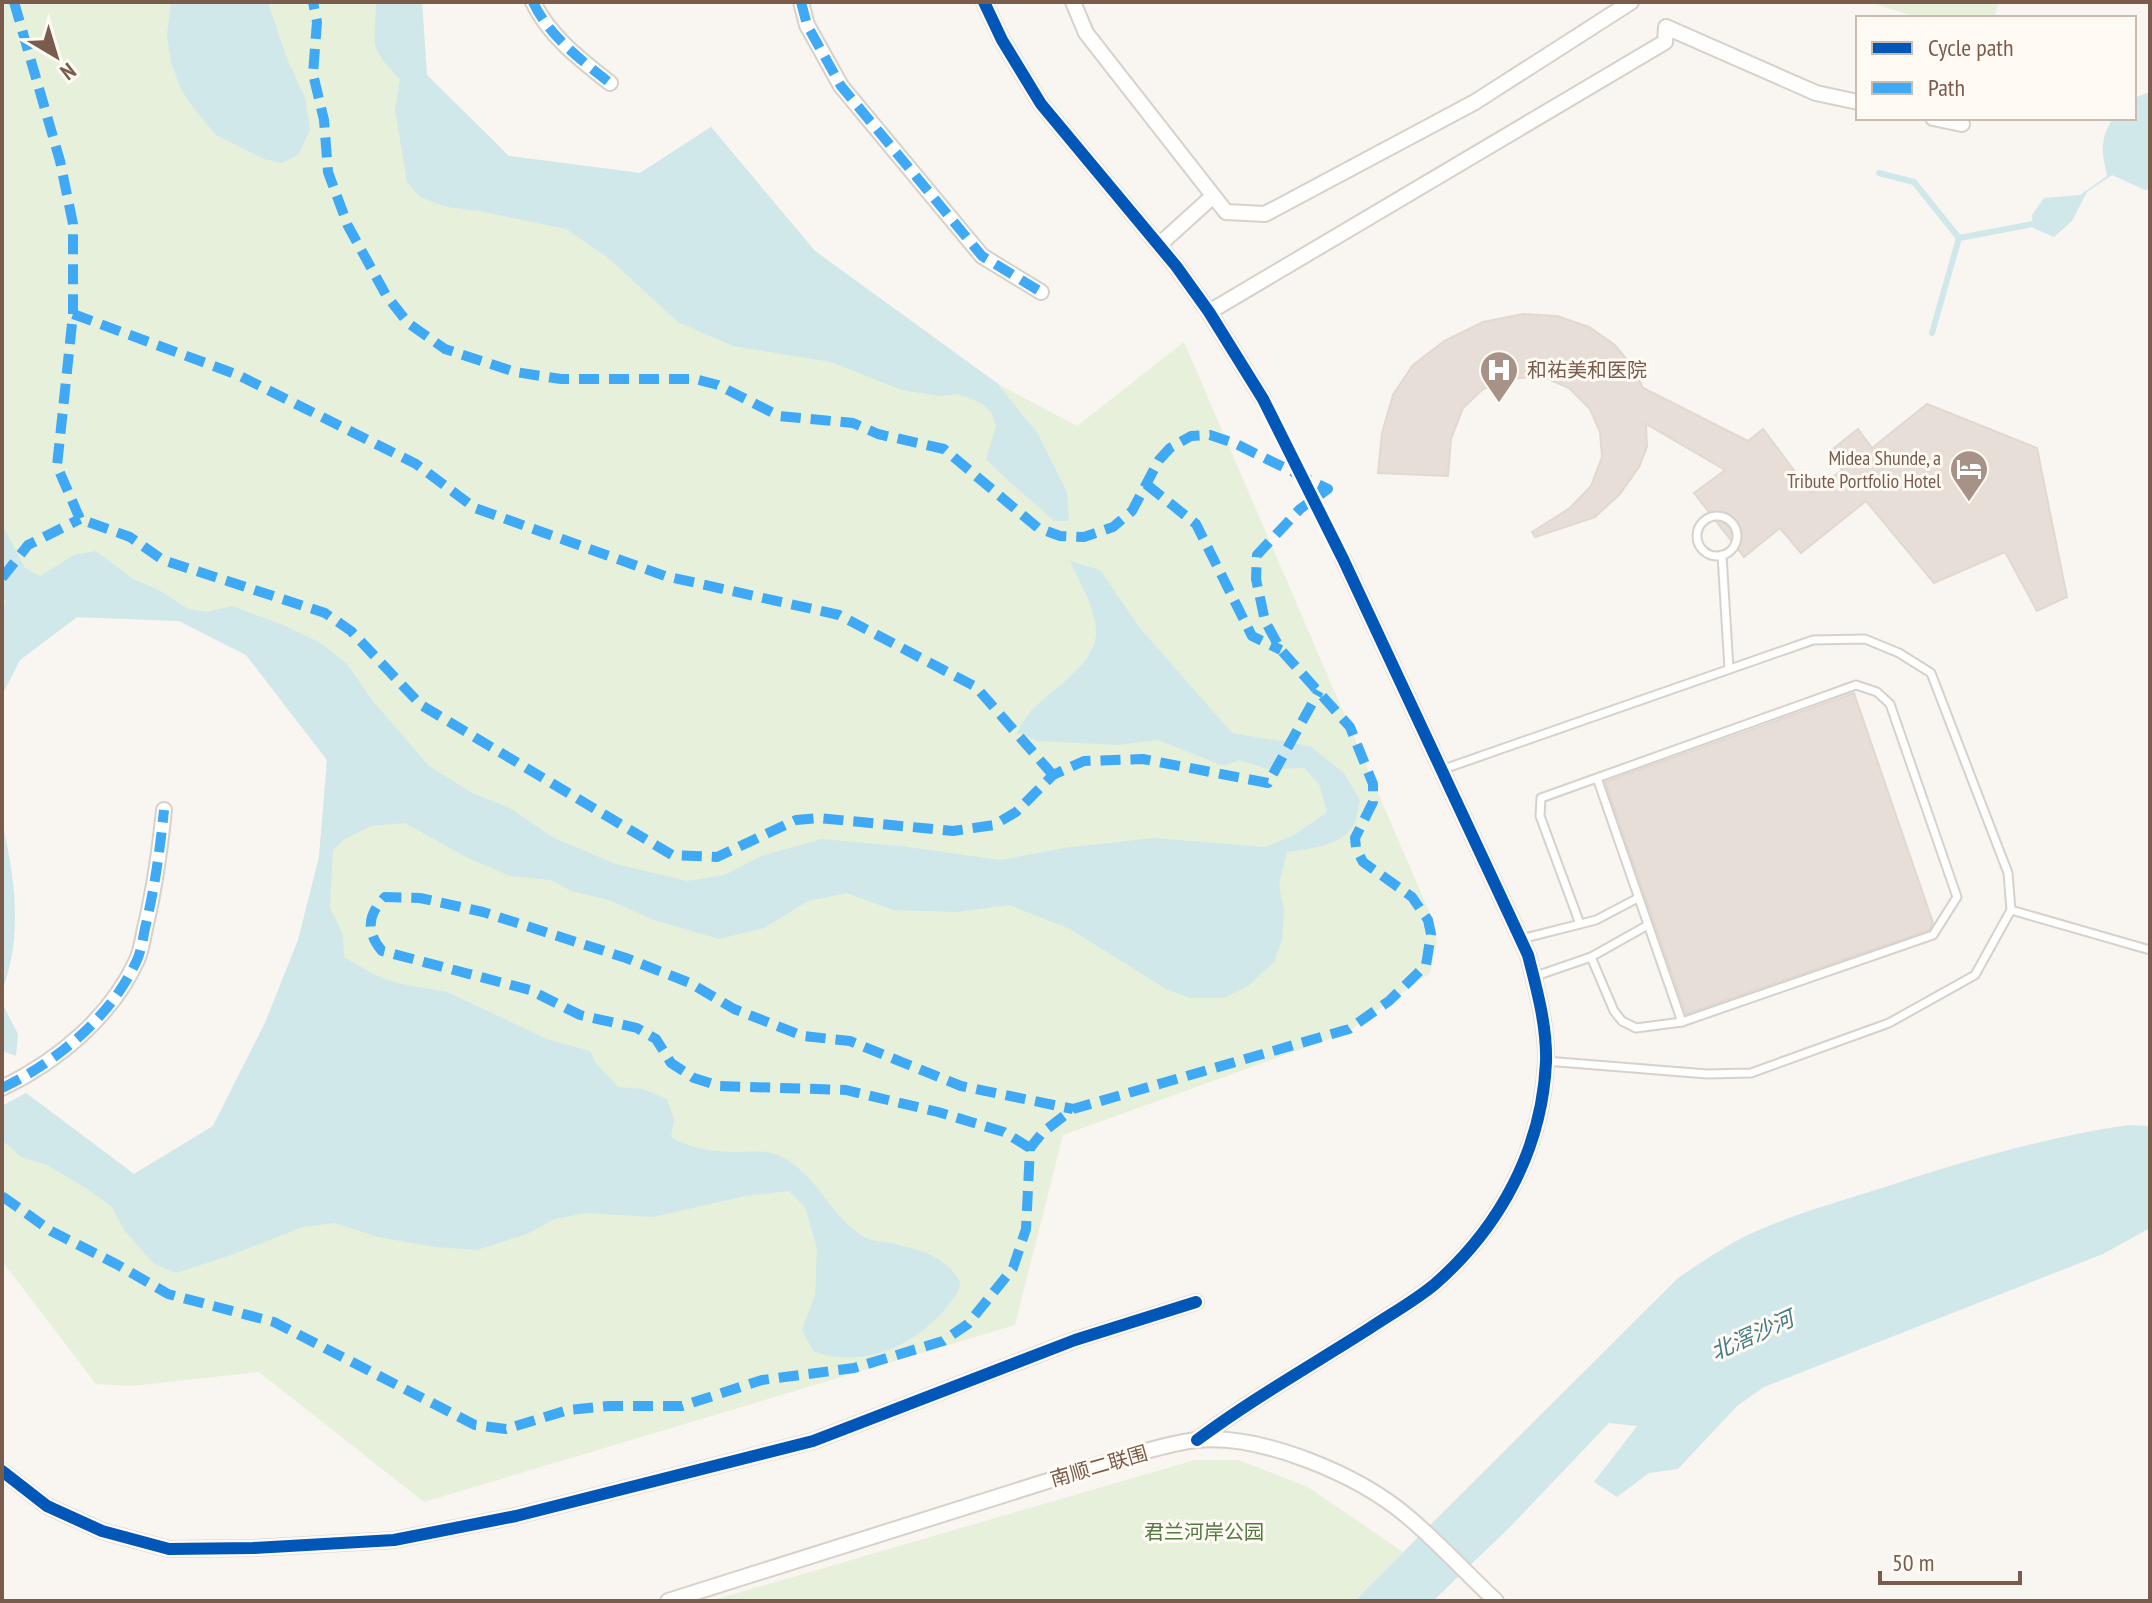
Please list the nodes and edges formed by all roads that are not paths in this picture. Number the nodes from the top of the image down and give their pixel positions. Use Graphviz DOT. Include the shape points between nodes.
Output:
graph roads {
  1 [pos="533,2"];
  2 [pos="801,2"];
  3 [pos="984,2"];
  4 [pos="1073,2"];
  5 [pos="1631,2"];
  6 [pos="610,83"];
  7 [pos="1856,102"];
  8 [pos="1943,120"];
  9 [pos="1962,124"];
  10 [pos="1213,196"];
  11 [pos="1159,245"];
  12 [pos="1041,292"];
  13 [pos="1209,312"];
  14 [pos="1263,399"];
  15 [pos="1722,555"];
  16 [pos="1343,559"];
  17 [pos="1729,669"];
  18 [pos="1441,770"];
  19 [pos="1597,778"];
  20 [pos="164,810"];
  21 [pos="1638,898"];
  22 [pos="2011,910"];
  23 [pos="1580,924"];
  24 [pos="1648,925"];
  25 [pos="1521,939"];
  26 [pos="2150,950"];
  27 [pos="1591,957"];
  28 [pos="1533,977"];
  29 [pos="1682,1022"];
  30 [pos="1546,1061"];
  31 [pos="2,1088"];
  32 [pos="1196,1302"];
  33 [pos="1197,1440"];
  34 [pos="2,1471"];
  35 [pos="668,1601"];
  36 [pos="1496,1601"];
  1 -- 6 [label="street" via="570,50"];
  2 -- 12 [label="street" via="807,25 841,86 982,256"];
  3 -- 11 [label="street" via="1041,104"];
  4 -- 10 [label="street" via="1086,33"];
  5 -- 10 [label="street" via="1475,102 1265,214 1226,212"];
  7 -- 13 [label="street" via="1816,93 1666,27 1665,42"];
  8 -- 9 [label="street"];
  10 -- 11 [label="street"];
  11 -- 13 [label="street"];
  13 -- 14 [label="street"];
  15 -- 15 [label="lane" via="1735,545 1737,532 1731,520 1712,516 1698,529 1698,542 1706,552"];
  15 -- 17 [label="lane"];
  16 -- 18 [label="street"];
  17 -- 18 [label="lane"];
  17 -- 22 [label="lane" via="1813,640 1865,639 1931,673 2008,873"];
  18 -- 25 [label="street"];
  19 -- 21 [label="lane"];
  19 -- 23 [label="lane" via="1541,798 1540,816"];
  19 -- 29 [label="lane" via="1856,685 1877,692 1890,704 1957,897 1933,935"];
  20 -- 31 [label="street" via="157,878 138,959 106,1008 70,1046"];
  21 -- 23 [label="lane"];
  21 -- 24 [label="lane"];
  22 -- 26 [label="lane"];
  22 -- 30 [label="lane" via="1975,975 1889,1023 1751,1073"];
  23 -- 25 [label="lane"];
  24 -- 27 [label="lane"];
  24 -- 29 [label="lane"];
  25 -- 28 [label="street"];
  27 -- 28 [label="lane"];
  27 -- 29 [label="lane" via="1622,1021 1636,1028"];
  28 -- 30 [label="street"];
  30 -- 33 [label="street" via="1540,1109 1524,1163 1507,1201 1476,1242 1434,1284"];
  32 -- 34 [label="street" via="1075,1340 813,1441 516,1516 394,1540 169,1549 102,1531 47,1506"];
  33 -- 35 [label="street, 南顺二联围" via="1130,1455"];
  33 -- 36 [label="street, 南顺二联围" via="1249,1442 1360,1485 1405,1515"];
}
